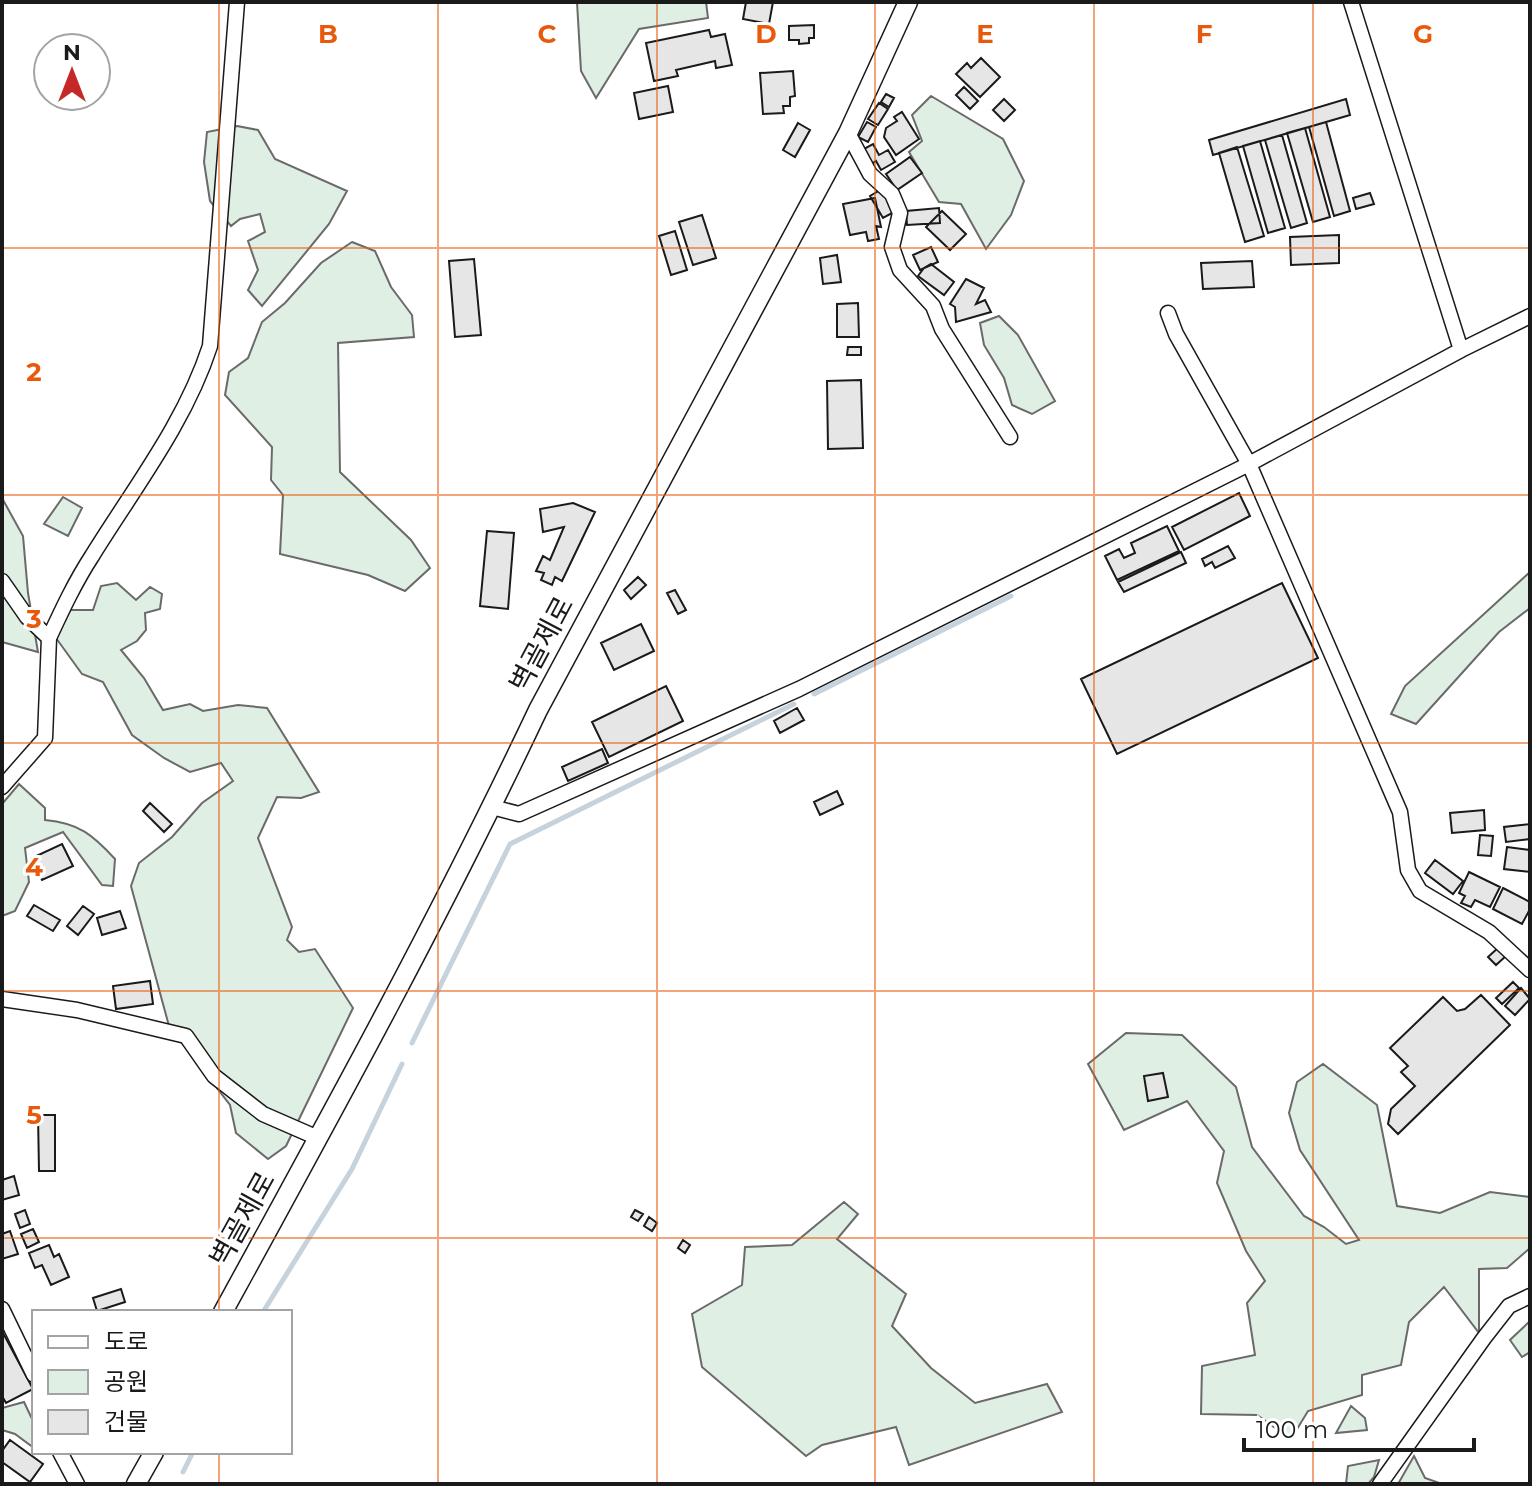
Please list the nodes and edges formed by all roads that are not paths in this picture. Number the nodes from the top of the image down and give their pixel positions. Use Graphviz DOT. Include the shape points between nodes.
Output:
graph roads {
  1 [pos="237,2"];
  2 [pos="908,2"];
  3 [pos="1351,2"];
  4 [pos="848,133"];
  5 [pos="1168,313"];
  6 [pos="1530,316"];
  7 [pos="1461,350"];
  8 [pos="1010,437"];
  9 [pos="1249,464"];
  10 [pos="2,581"];
  11 [pos="49,638"];
  12 [pos="2,787"];
  13 [pos="492,807"];
  14 [pos="1530,971"];
  15 [pos="2,999"];
  16 [pos="318,1138"];
  17 [pos="1530,1296"];
  18 [pos="2,1309"];
  19 [pos="224,1310"];
  20 [pos="32,1371"];
  21 [pos="61,1454"];
  22 [pos="153,1454"];
  23 [pos="77,1484"];
  24 [pos="136,1484"];
  25 [pos="1380,1484"];
  1 -- 11 [label="street" via="210,346 167,440 90,558"];
  2 -- 4 [label="street, 벽골제로"];
  3 -- 7 [label="street"];
  4 -- 8 [label="street" via="900,213 892,247 900,270 933,306"];
  4 -- 13 [label="street, 벽골제로" via="538,710"];
  5 -- 9 [label="street"];
  6 -- 7 [label="street"];
  7 -- 9 [label="street"];
  9 -- 13 [label="street" via="799,689 519,814"];
  9 -- 14 [label="street" via="1400,812 1408,870 1420,891 1489,932"];
  10 -- 11 [label="street"];
  11 -- 12 [label="street" via="45,738"];
  13 -- 16 [label="street, 벽골제로"];
  15 -- 16 [label="street" via="77,1010 186,1036 214,1076 263,1114"];
  16 -- 19 [label="street, 벽골제로"];
  17 -- 25 [label="street" via="1509,1306"];
  18 -- 20 [label="street"];
  21 -- 23 [label="street"];
  22 -- 24 [label="street"];
}
